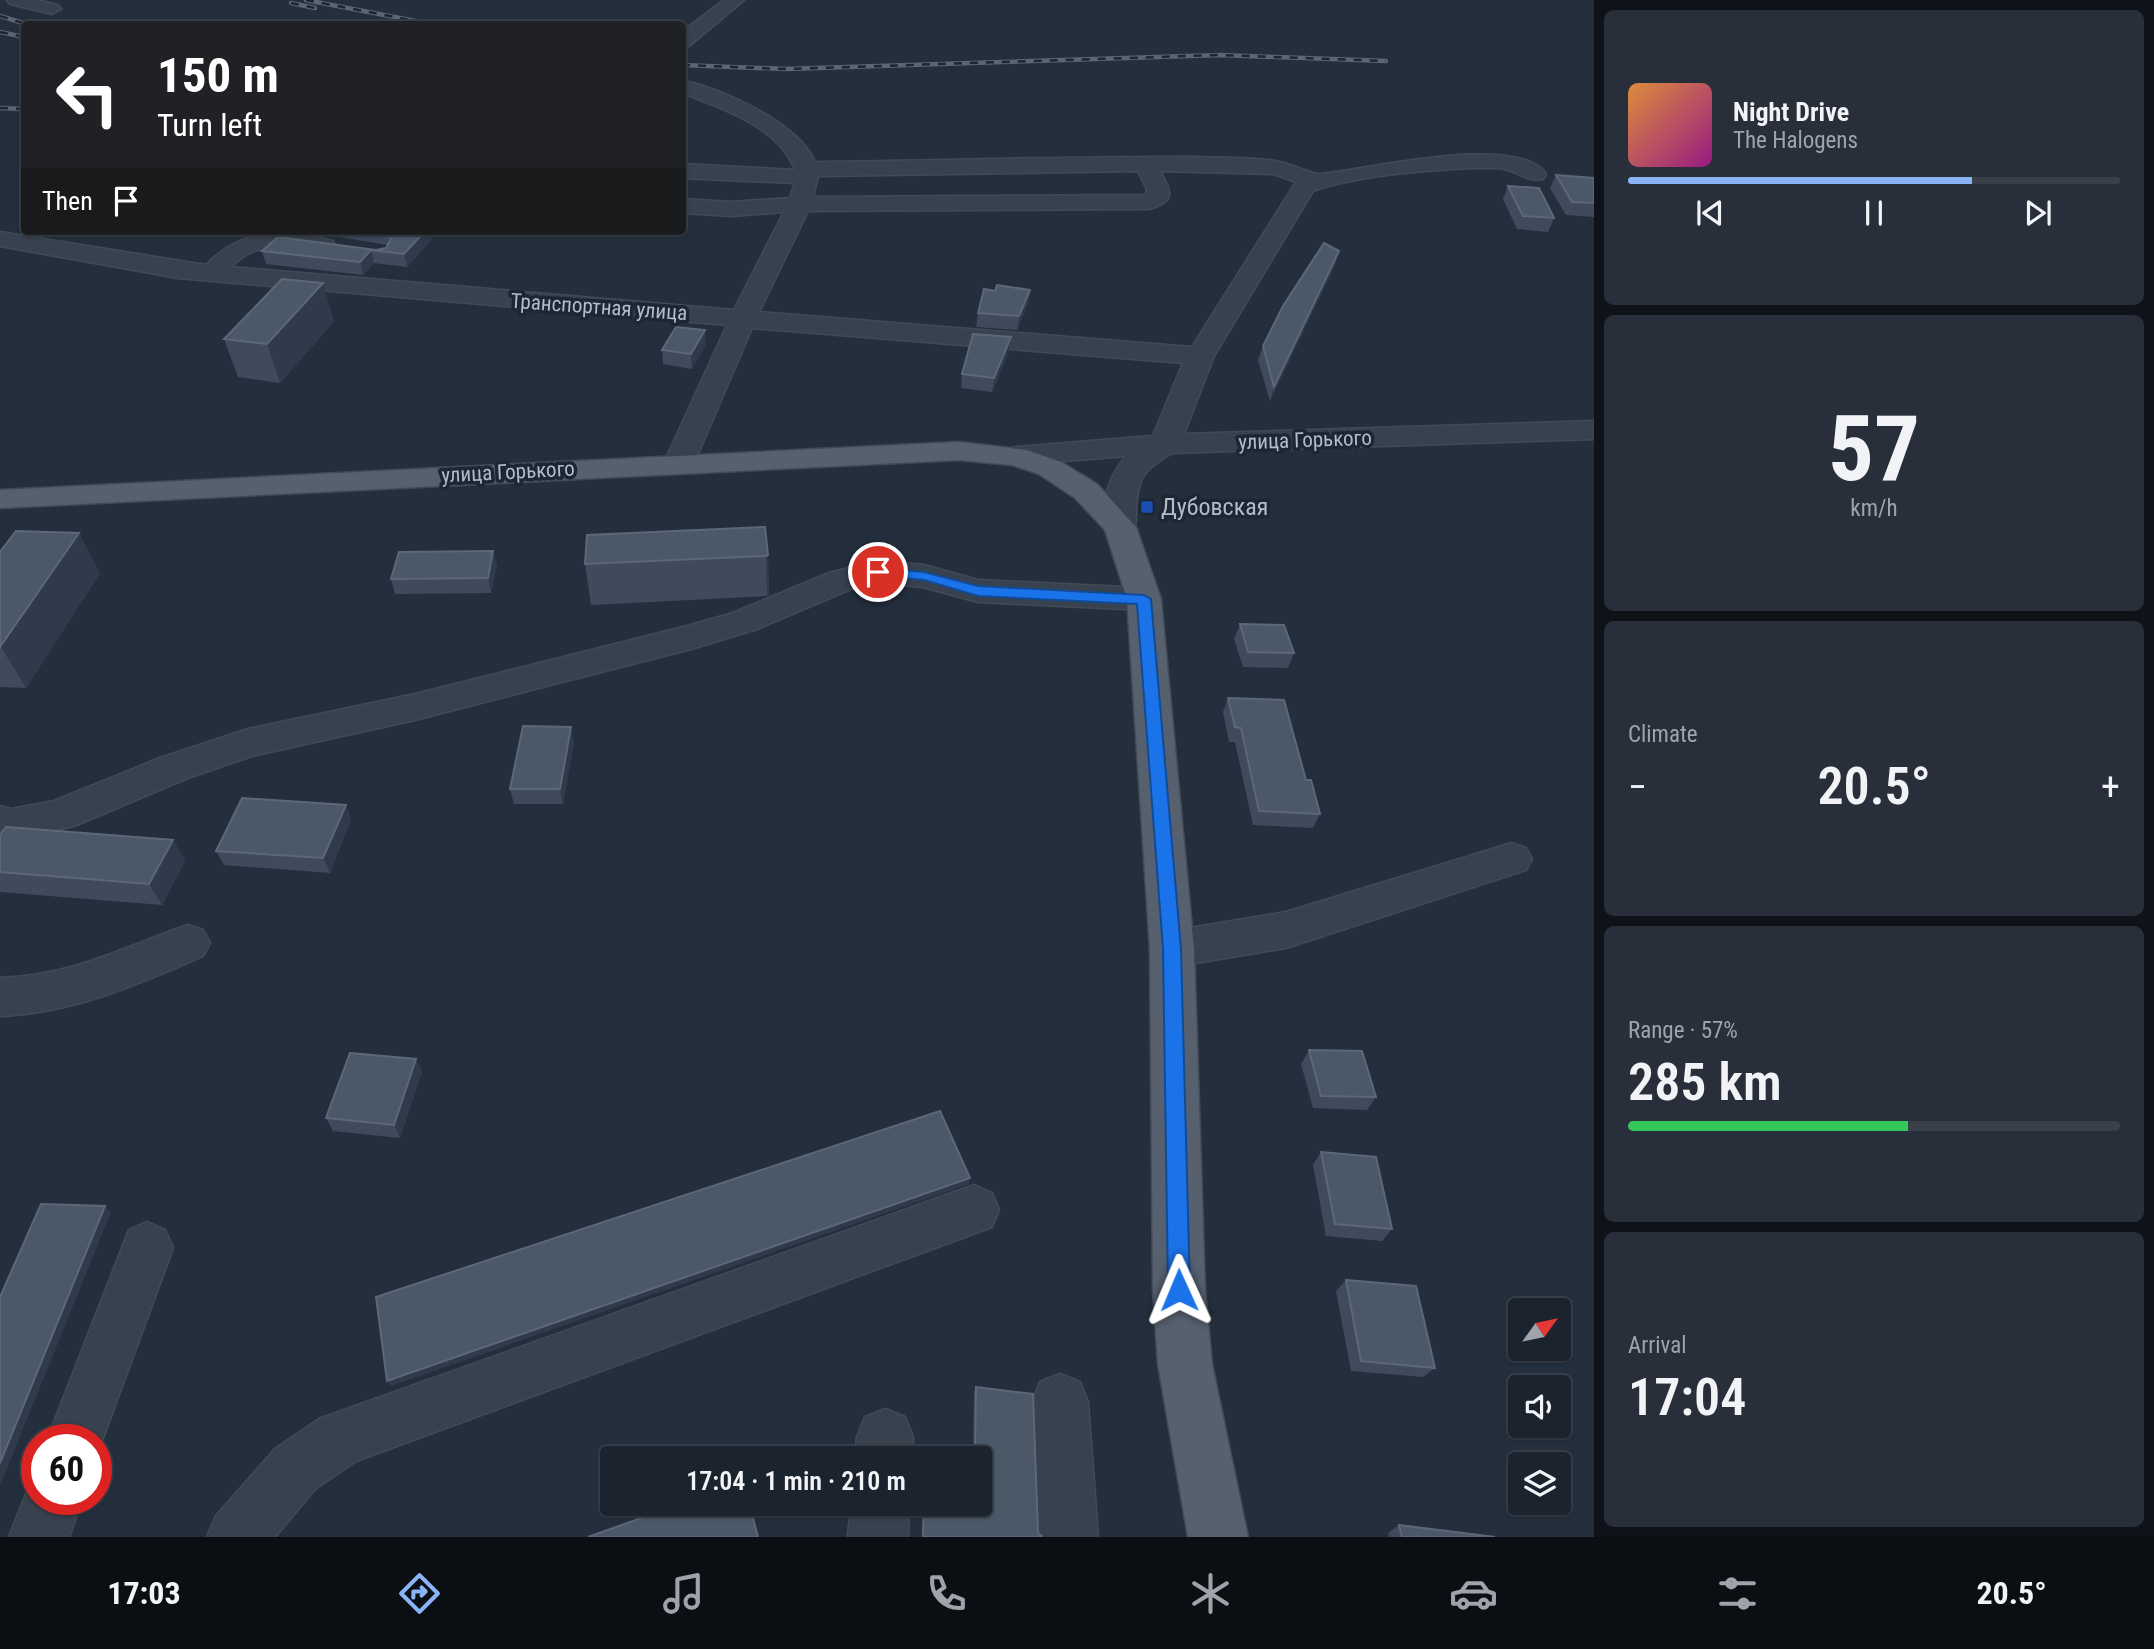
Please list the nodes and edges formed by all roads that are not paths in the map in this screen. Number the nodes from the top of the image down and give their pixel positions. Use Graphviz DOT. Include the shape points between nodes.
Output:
graph roads {
  1 [pos="16,0"];
  2 [pos="735,0"];
  3 [pos="52,9"];
  4 [pos="686,39"];
  5 [pos="686,88"];
  6 [pos="1145,164"];
  7 [pos="686,172"];
  8 [pos="807,173"];
  9 [pos="1535,174"];
  10 [pos="1313,182"];
  11 [pos="799,204"];
  12 [pos="686,206"];
  13 [pos="0,239"];
  14 [pos="342,248"];
  15 [pos="212,273"];
  16 [pos="299,282"];
  17 [pos="280,303"];
  18 [pos="743,318"];
  19 [pos="1200,356"];
  20 [pos="1594,430"];
  21 [pos="1165,444"];
  22 [pos="1016,456"];
  23 [pos="679,463"];
  24 [pos="0,499"];
  25 [pos="1120,527"];
  26 [pos="1144,599"];
  27 [pos="0,821"];
  28 [pos="1512,859"];
  29 [pos="188,943"];
  30 [pos="1172,949"];
  31 [pos="0,997"];
  32 [pos="974,1210"];
  33 [pos="147,1248"];
  34 [pos="1060,1402"];
  35 [pos="81,1424"];
  36 [pos="47,1515"];
  37 [pos="879,1516"];
  38 [pos="39,1537"];
  39 [pos="237,1537"];
  40 [pos="878,1537"];
  41 [pos="1068,1537"];
  42 [pos="1218,1537"];
  1 -- 3 [label="lane"];
  2 -- 4 [label="lane"];
  5 -- 8 [label="lane" via="740,110 779,134 792,146"];
  6 -- 8 [label="lane"];
  6 -- 10 [label="lane" via="1274,167"];
  6 -- 11 [label="lane" via="1158,189 1158,198 1148,202"];
  7 -- 8 [label="lane"];
  8 -- 11 [label="lane"];
  9 -- 10 [label="lane" via="1521,164 1487,161"];
  10 -- 19 [label="lane" via="1304,186"];
  11 -- 12 [label="lane" via="732,209"];
  11 -- 18 [label="lane"];
  13 -- 15 [label="lane, Транспортная улица"];
  14 -- 15 [label="lane" via="256,243 236,250"];
  15 -- 16 [label="lane, Транспортная улица"];
  16 -- 17 [label="lane"];
  16 -- 18 [label="lane, Транспортная улица"];
  18 -- 19 [label="lane, Транспортная улица"];
  18 -- 23 [label="lane"];
  19 -- 21 [label="lane"];
  20 -- 21 [label="lane, улица Горького"];
  21 -- 22 [label="lane, улица Горького"];
  21 -- 25 [label="lane" via="1139,460 1126,476"];
  22 -- 23 [label="main road, улица Горького" via="959,451"];
  22 -- 25 [label="main road, улица Горького" via="1050,468 1086,491"];
  23 -- 24 [label="main road, улица Горького"];
  25 -- 26 [label="main road, улица Горького"];
  26 -- 27 [label="lane" via="978,591 924,576 878,572 841,580 745,621 691,637 415,707 248,743 60,814 10,825"];
  26 -- 30 [label="main road, улица Горького"];
  28 -- 30 [label="lane" via="1286,930"];
  29 -- 31 [label="lane" via="81,985 25,998"];
  30 -- 42 [label="main road, улица Горького" via="1179,1290 1185,1364"];
  32 -- 39 [label="lane" via="339,1439 295,1469"];
  33 -- 35 [label="lane"];
  34 -- 41 [label="lane"];
  36 -- 38 [label="lane"];
  37 -- 40 [label="lane"];
}
